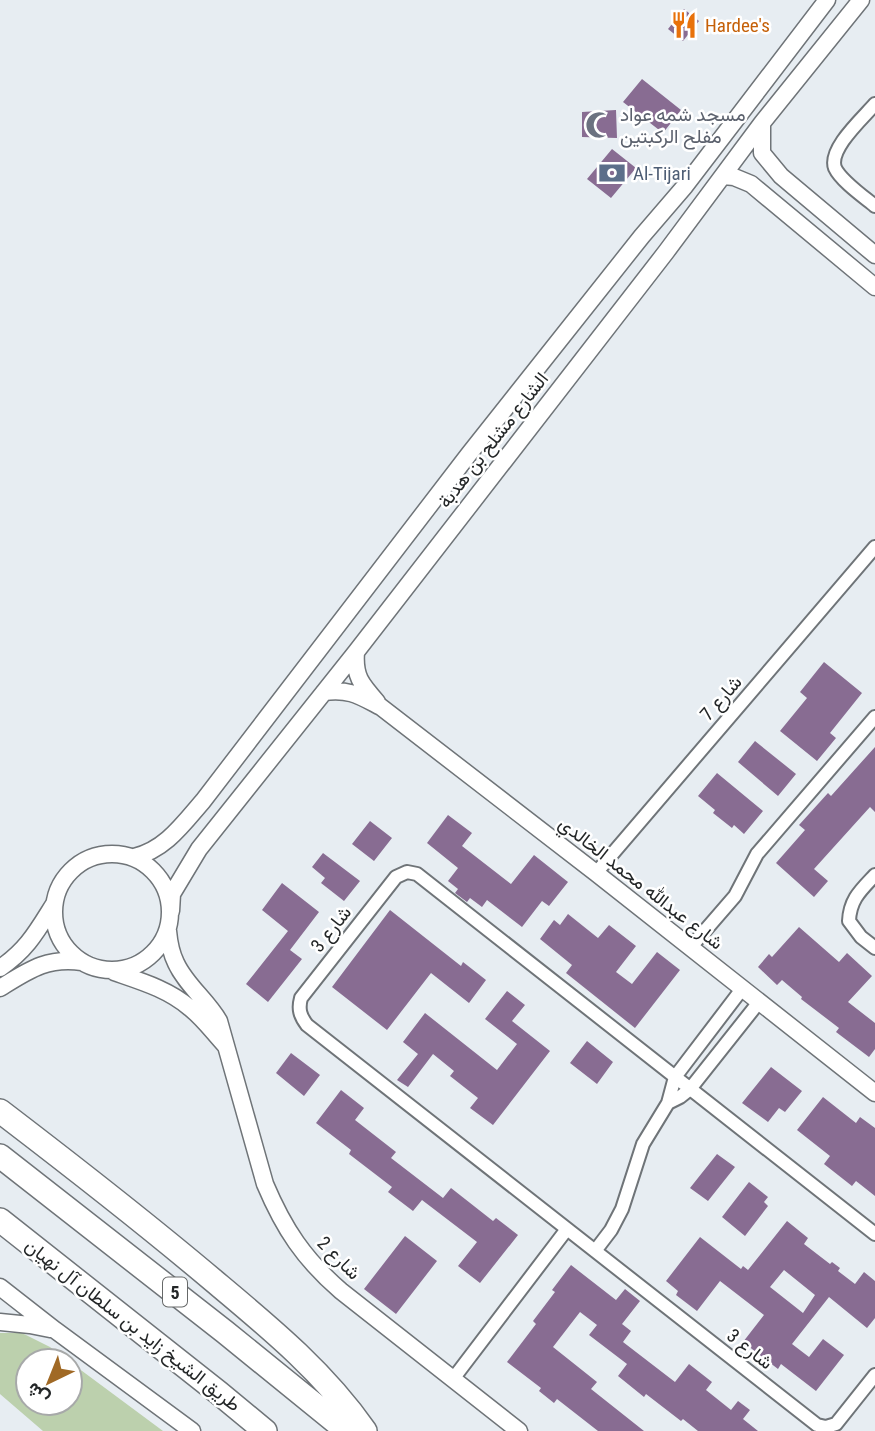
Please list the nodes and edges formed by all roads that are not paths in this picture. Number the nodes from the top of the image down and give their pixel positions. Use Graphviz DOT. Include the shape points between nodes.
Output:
graph roads {
  1 [pos="828,0"];
  2 [pos="861,0"];
  3 [pos="875,104"];
  4 [pos="762,122"];
  5 [pos="723,176"];
  6 [pos="875,206"];
  7 [pos="642,236"];
  8 [pos="666,252"];
  9 [pos="875,255"];
  10 [pos="615,270"];
  11 [pos="875,287"];
  12 [pos="635,291"];
  13 [pos="875,547"];
  14 [pos="356,652"];
  15 [pos="324,692"];
  16 [pos="381,707"];
  17 [pos="875,717"];
  18 [pos="134,857"];
  19 [pos="596,873"];
  20 [pos="875,875"];
  21 [pos="55,902"];
  22 [pos="171,911"];
  23 [pos="167,931"];
  24 [pos="690,948"];
  25 [pos="875,948"];
  26 [pos="82,962"];
  27 [pos="0,968"];
  28 [pos="109,970"];
  29 [pos="0,988"];
  30 [pos="742,989"];
  31 [pos="758,1002"];
  32 [pos="226,1046"];
  33 [pos="676,1077"];
  34 [pos="690,1089"];
  35 [pos="875,1093"];
  36 [pos="0,1102"];
  37 [pos="668,1103"];
  38 [pos="0,1111"];
  39 [pos="43,1144"];
  40 [pos="0,1156"];
  41 [pos="0,1220"];
  42 [pos="567,1229"];
  43 [pos="875,1234"];
  44 [pos="595,1251"];
  45 [pos="0,1287"];
  46 [pos="0,1322"];
  47 [pos="55,1330"];
  48 [pos="875,1376"];
  49 [pos="453,1379"];
  50 [pos="192,1431"];
  51 [pos="265,1431"];
  52 [pos="347,1431"];
  53 [pos="366,1431"];
  54 [pos="519,1431"];
  1 -- 7 [label="street, الشارع مشلح بن هدبة"];
  2 -- 4 [label="street, الشارع مشلح بن هدبة"];
  3 -- 6 [label="street" via="835,156 835,167 843,179"];
  4 -- 5 [label="street, الشارع مشلح بن هدبة"];
  4 -- 9 [label="street" via="762,153 781,176"];
  5 -- 8 [label="street, الشارع مشلح بن هدبة"];
  5 -- 11 [label="street" via="751,184"];
  7 -- 8 [label="street" via="649,250"];
  7 -- 10 [label="street, الشارع مشلح بن هدبة"];
  8 -- 12 [label="street, الشارع مشلح بن هدبة"];
  10 -- 12 [label="street" via="631,270"];
  10 -- 18 [label="street, الشارع مشلح بن هدبة" via="203,801 172,836 154,850"];
  12 -- 14 [label="street, الشارع مشلح بن هدبة"];
  13 -- 19 [label="street, شارع 7"];
  14 -- 15 [label="street, الشارع مشلح بن هدبة"];
  14 -- 16 [label="street, شارع عبدالله محمد الخالدي" via="359,680"];
  15 -- 16 [label="street, شارع عبدالله محمد الخالدي" via="352,692"];
  15 -- 22 [label="street, الشارع مشلح بن هدبة" via="199,849 172,894"];
  16 -- 19 [label="street, شارع عبدالله محمد الخالدي"];
  17 -- 24 [label="street" via="757,854 735,896"];
  18 -- 21 [label="street" via="117,853 84,861 60,886"];
  18 -- 22 [label="street" via="160,879"];
  19 -- 24 [label="street, شارع عبدالله محمد الخالدي"];
  20 -- 25 [label="street" via="855,898 849,921"];
  21 -- 26 [label="street" via="57,929"];
  21 -- 27 [label="street" via="28,944"];
  22 -- 23 [label="street"];
  23 -- 28 [label="street" via="151,956 124,969"];
  23 -- 32 [label="street, شارع 2" via="177,966 213,1010"];
  24 -- 30 [label="street, شارع عبدالله محمد الخالدي"];
  26 -- 28 [label="street"];
  26 -- 29 [label="street" via="39,965"];
  28 -- 32 [label="street, شارع 2" via="155,986 188,1006"];
  30 -- 31 [label="street, شارع عبدالله محمد الخالدي"];
  30 -- 33 [label="street"];
  31 -- 34 [label="street"];
  31 -- 35 [label="street, شارع عبدالله محمد الخالدي"];
  32 -- 49 [label="street, شارع 2" via="265,1184 287,1231 319,1272"];
  33 -- 34 [label="street, شارع 3"];
  33 -- 37 [label="street"];
  33 -- 42 [label="street, شارع 3" via="412,872 396,877 304,993 299,1010 307,1025"];
  34 -- 37 [label="street"];
  34 -- 43 [label="street, شارع 3"];
  36 -- 39 [label="street"];
  37 -- 44 [label="street" via="643,1144 622,1209"];
  38 -- 39 [label="highway"];
  39 -- 53 [label="highway" via="276,1333 313,1368"];
  40 -- 52 [label="highway, 5"];
  41 -- 51 [label="highway, طريق الشيخ زايد بن سلطان آل نهيان"];
  42 -- 44 [label="street, شارع 3"];
  42 -- 49 [label="street"];
  44 -- 48 [label="street, شارع 3" via="817,1425 836,1424"];
  45 -- 47 [label="street"];
  46 -- 47 [label="street"];
  47 -- 50 [label="street"];
  49 -- 54 [label="street, شارع 2"];
}
